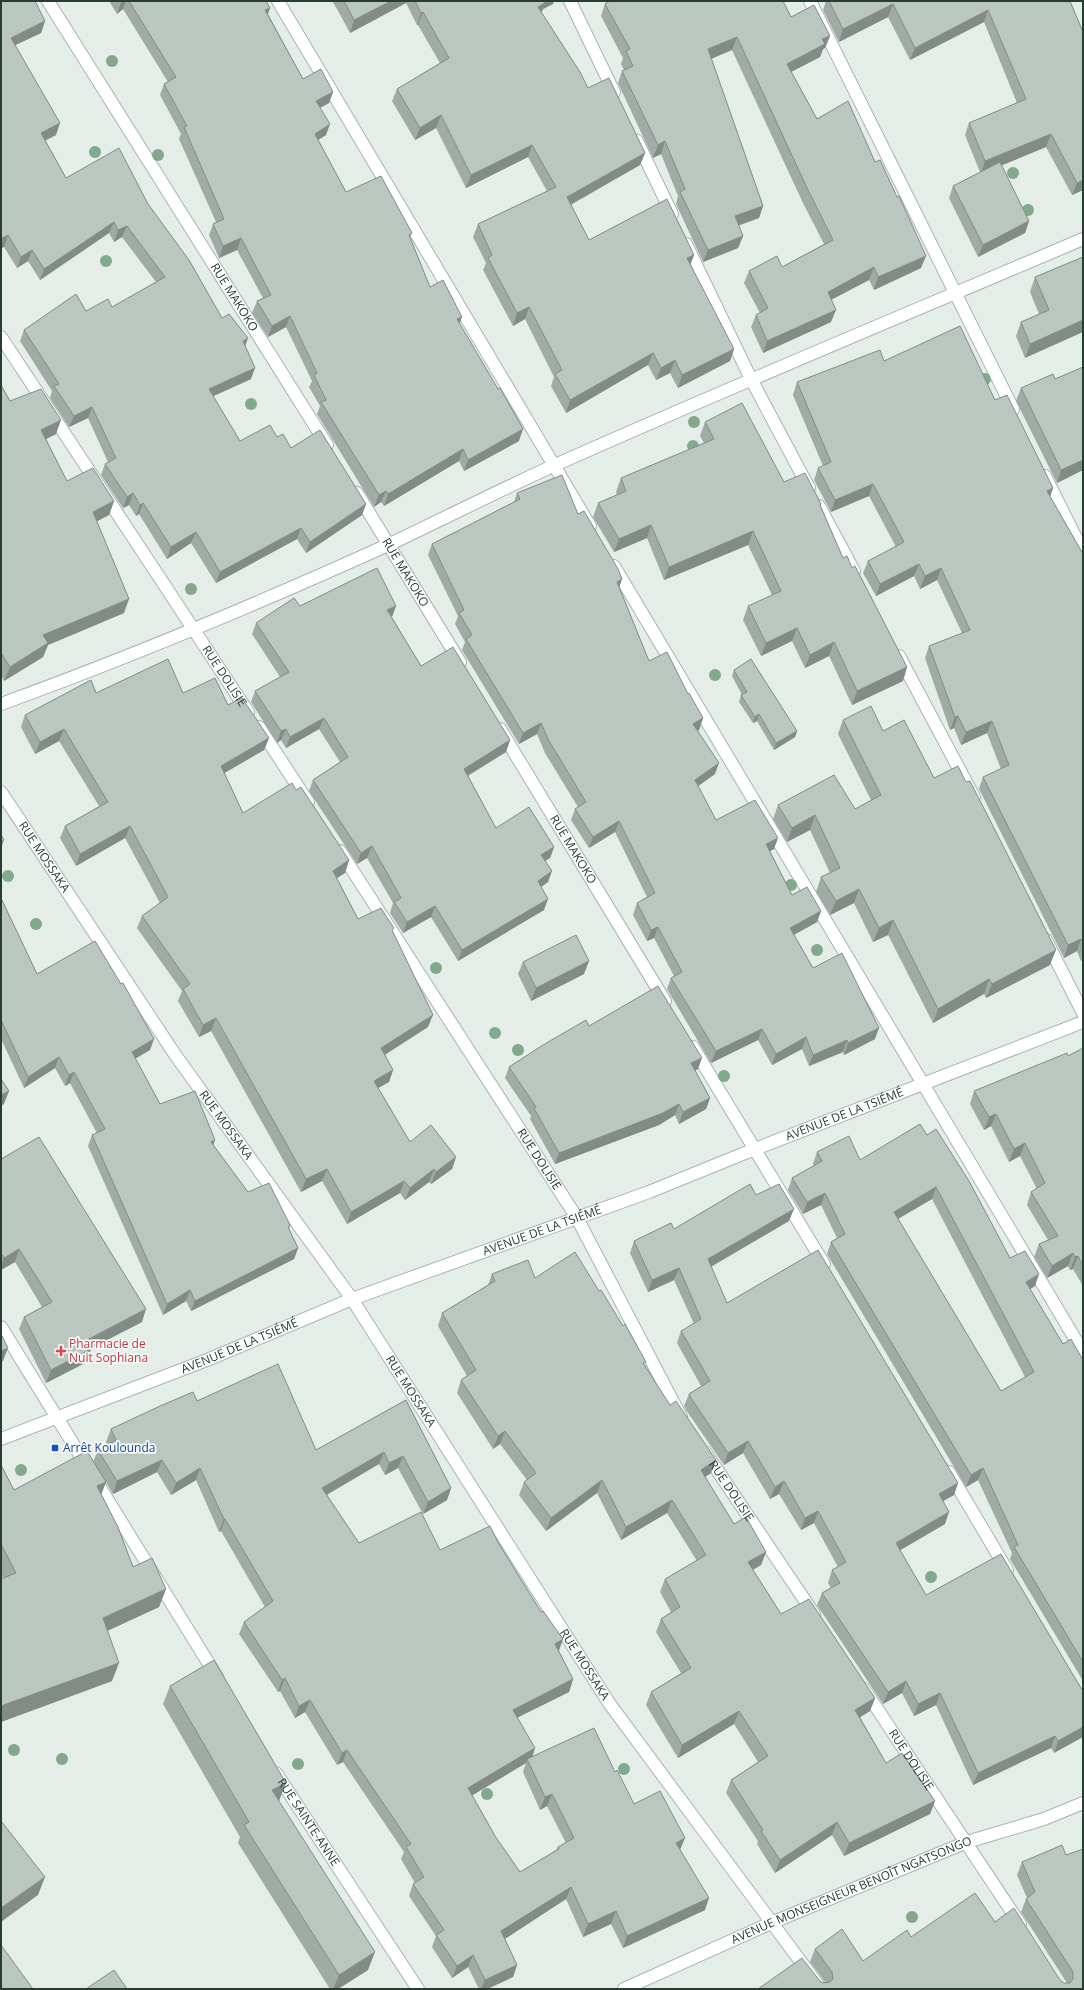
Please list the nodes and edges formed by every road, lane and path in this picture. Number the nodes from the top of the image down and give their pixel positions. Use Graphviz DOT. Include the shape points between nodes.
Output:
graph roads {
  1 [pos="48,1"];
  2 [pos="278,1"];
  3 [pos="570,1"];
  4 [pos="810,1"];
  5 [pos="621,106"];
  6 [pos="631,128"];
  7 [pos="676,221"];
  8 [pos="682,236"];
  9 [pos="1083,238"];
  10 [pos="956,293"];
  11 [pos="1,337"];
  12 [pos="751,379"];
  13 [pos="1018,420"];
  14 [pos="334,457"];
  15 [pos="1039,462"];
  16 [pos="554,466"];
  17 [pos="351,484"];
  18 [pos="594,533"];
  19 [pos="389,544"];
  20 [pos="1083,552"];
  21 [pos="607,554"];
  22 [pos="859,581"];
  23 [pos="194,629"];
  24 [pos="893,644"];
  25 [pos="467,673"];
  26 [pos="1,704"];
  27 [pos="496,721"];
  28 [pos="1,792"];
  29 [pos="978,804"];
  30 [pos="312,809"];
  31 [pos="334,842"];
  32 [pos="1041,930"];
  33 [pos="672,1013"];
  34 [pos="1083,1013"];
  35 [pos="1083,1022"];
  36 [pos="685,1034"];
  37 [pos="922,1084"];
  38 [pos="755,1149"];
  39 [pos="577,1218"];
  40 [pos="829,1272"];
  41 [pos="352,1299"];
  42 [pos="1,1326"];
  43 [pos="1083,1352"];
  44 [pos="58,1416"];
  45 [pos="688,1428"];
  46 [pos="1,1439"];
  47 [pos="697,1441"];
  48 [pos="944,1464"];
  49 [pos="1013,1580"];
  50 [pos="821,1625"];
  51 [pos="856,1678"];
  52 [pos="222,1685"];
  53 [pos="271,1766"];
  54 [pos="1083,1803"];
  55 [pos="967,1842"];
  56 [pos="771,1923"];
  57 [pos="1028,1936"];
  58 [pos="418,1989"];
  59 [pos="624,1989"];
  60 [pos="822,1989"];
  1 -- 14 [label="street, RUE MAKOKO"];
  2 -- 16 [label="street"];
  3 -- 5 [label="street"];
  4 -- 10 [label="street"];
  6 -- 7 [label="street"];
  8 -- 12 [label="street"];
  9 -- 10 [label="street"];
  10 -- 12 [label="street"];
  10 -- 13 [label="street"];
  11 -- 23 [label="street, RUE DOLISIE"];
  12 -- 16 [label="street"];
  12 -- 22 [label="street"];
  15 -- 20 [label="street"];
  16 -- 18 [label="street"];
  16 -- 19 [label="street"];
  17 -- 19 [label="street, RUE MAKOKO"];
  19 -- 23 [label="street"];
  19 -- 25 [label="street, RUE MAKOKO"];
  21 -- 37 [label="street"];
  23 -- 26 [label="street" via="85,674"];
  23 -- 30 [label="street, RUE DOLISIE"];
  24 -- 29 [label="street"];
  27 -- 33 [label="street, RUE MAKOKO"];
  28 -- 41 [label="street, RUE MOSSAKA" via="176,1056"];
  31 -- 39 [label="street, RUE DOLISIE"];
  32 -- 34 [label="street"];
  35 -- 37 [label="street, AVENUE DE LA TSIÉMÉ"];
  36 -- 38 [label="street"];
  37 -- 38 [label="street, AVENUE DE LA TSIÉMÉ"];
  37 -- 43 [label="street"];
  38 -- 39 [label="street, AVENUE DE LA TSIÉMÉ"];
  38 -- 40 [label="street"];
  39 -- 41 [label="street, AVENUE DE LA TSIÉMÉ"];
  39 -- 45 [label="street, RUE DOLISIE"];
  41 -- 44 [label="street, AVENUE DE LA TSIÉMÉ" via="207,1360"];
  41 -- 56 [label="street, RUE MOSSAKA" via="609,1703"];
  42 -- 44 [label="street"];
  44 -- 46 [label="street, AVENUE DE LA TSIÉMÉ"];
  44 -- 52 [label="street"];
  47 -- 50 [label="street, RUE DOLISIE"];
  48 -- 49 [label="street"];
  51 -- 55 [label="street, RUE DOLISIE"];
  53 -- 58 [label="street, RUE SAINTE-ANNE"];
  54 -- 55 [label="street, AVENUE MONSEIGNEUR BENOÎT NGATSONGO" via="1044,1819"];
  55 -- 56 [label="street, AVENUE MONSEIGNEUR BENOÎT NGATSONGO"];
  55 -- 57 [label="street, RUE DOLISIE"];
  56 -- 59 [label="street, AVENUE MONSEIGNEUR BENOÎT NGATSONGO"];
  56 -- 60 [label="street, RUE MOSSAKA"];
}
